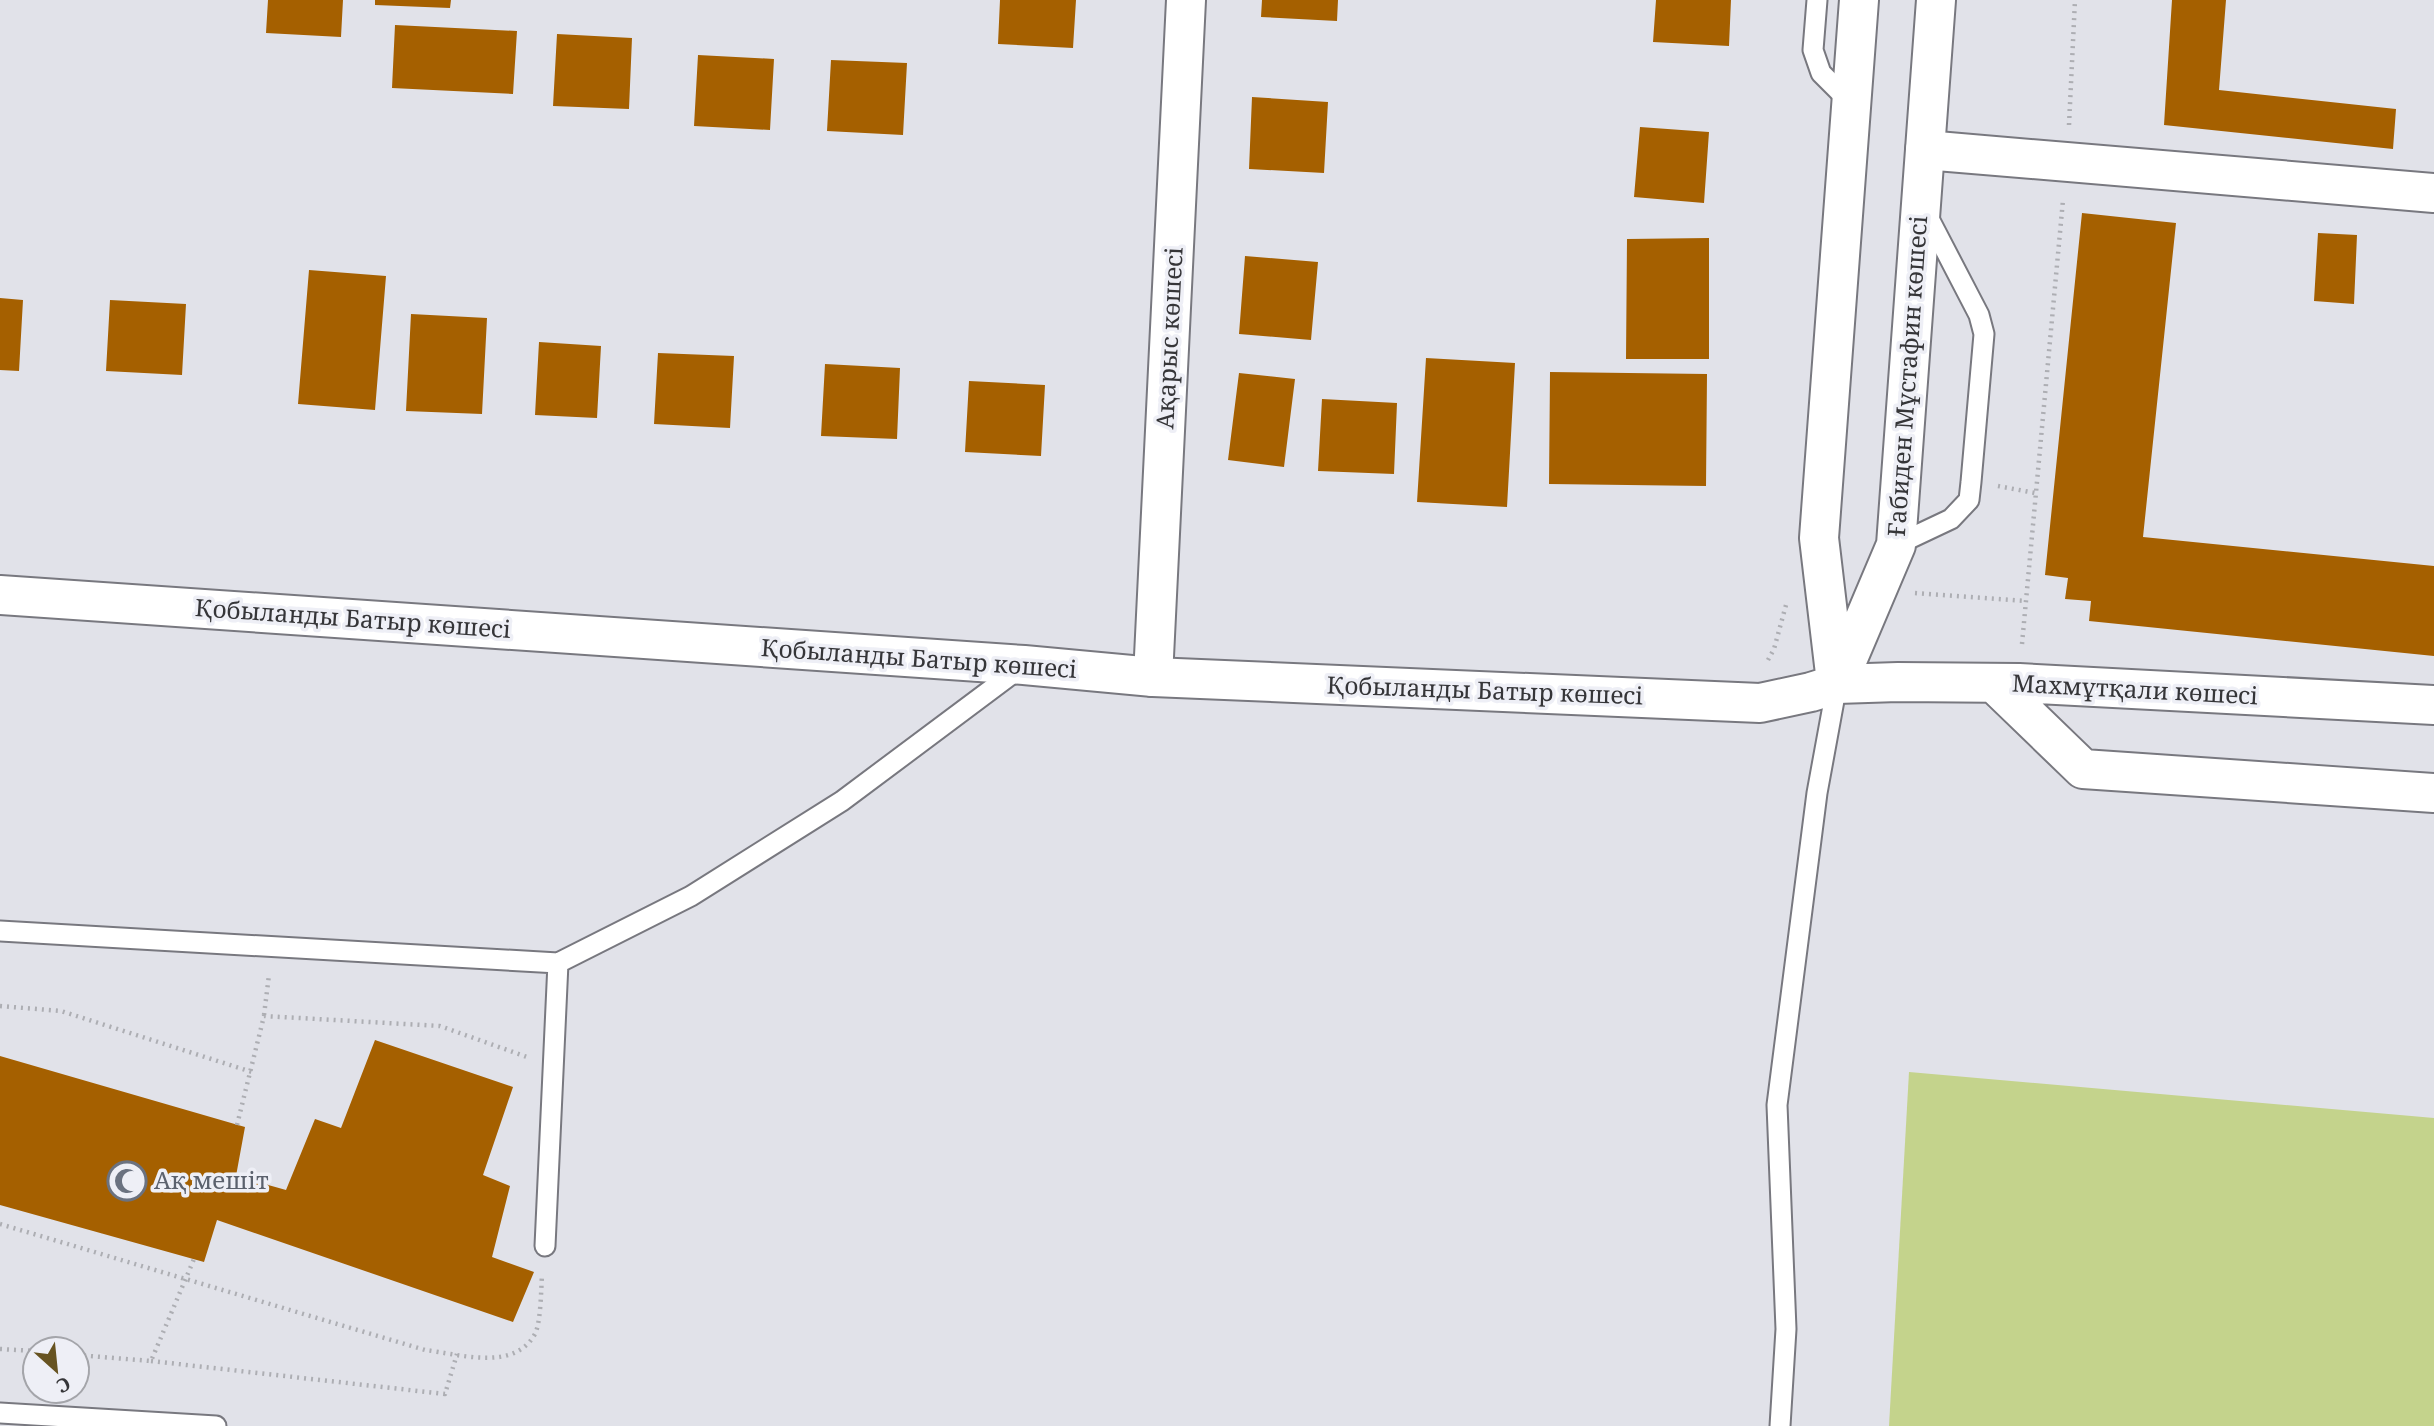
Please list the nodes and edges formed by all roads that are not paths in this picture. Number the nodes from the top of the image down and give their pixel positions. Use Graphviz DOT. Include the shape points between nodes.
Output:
graph roads {
  1 [pos="1186,0"];
  2 [pos="1817,0"];
  3 [pos="1859,0"];
  4 [pos="1936,1"];
  5 [pos="1851,103"];
  6 [pos="1925,150"];
  7 [pos="2434,193"];
  8 [pos="1921,205"];
  9 [pos="1896,545"];
  10 [pos="0,595"];
  11 [pos="1024,665"];
  12 [pos="1153,677"];
  13 [pos="2007,683"];
  14 [pos="1836,684"];
  15 [pos="2434,705"];
  16 [pos="2434,793"];
  17 [pos="0,931"];
  18 [pos="558,963"];
  19 [pos="545,1246"];
  20 [pos="0,1413"];
  21 [pos="216,1426"];
  22 [pos="1780,1426"];
  1 -- 12 [label="street, Ақарыс көшесі"];
  2 -- 5 [label="lane" via="1813,50 1821,72"];
  3 -- 5 [label="street"];
  4 -- 6 [label="street, Ғабиден Мұстафин көшесі"];
  5 -- 14 [label="street" via="1819,538"];
  6 -- 7 [label="street"];
  6 -- 8 [label="street, Ғабиден Мұстафин көшесі"];
  8 -- 9 [label="street, Ғабиден Мұстафин көшесі"];
  8 -- 9 [label="lane" via="1979,315 1984,334 1969,500 1951,519"];
  9 -- 14 [label="street, Ғабиден Мұстафин көшесі"];
  10 -- 11 [label="street, Қобыланды Батыр көшесі"];
  11 -- 12 [label="street, Қобыланды Батыр көшесі"];
  11 -- 18 [label="lane" via="842,801 691,896"];
  12 -- 14 [label="street, Қобыланды Батыр көшесі" via="1760,703"];
  13 -- 14 [label="street, Махмұтқали көшесі"];
  13 -- 15 [label="street, Махмұтқали көшесі"];
  13 -- 16 [label="street" via="2083,769"];
  14 -- 22 [label="lane" via="1817,793 1777,1105 1786,1329"];
  17 -- 18 [label="lane"];
  18 -- 19 [label="lane"];
  20 -- 21 [label="lane"];
}
